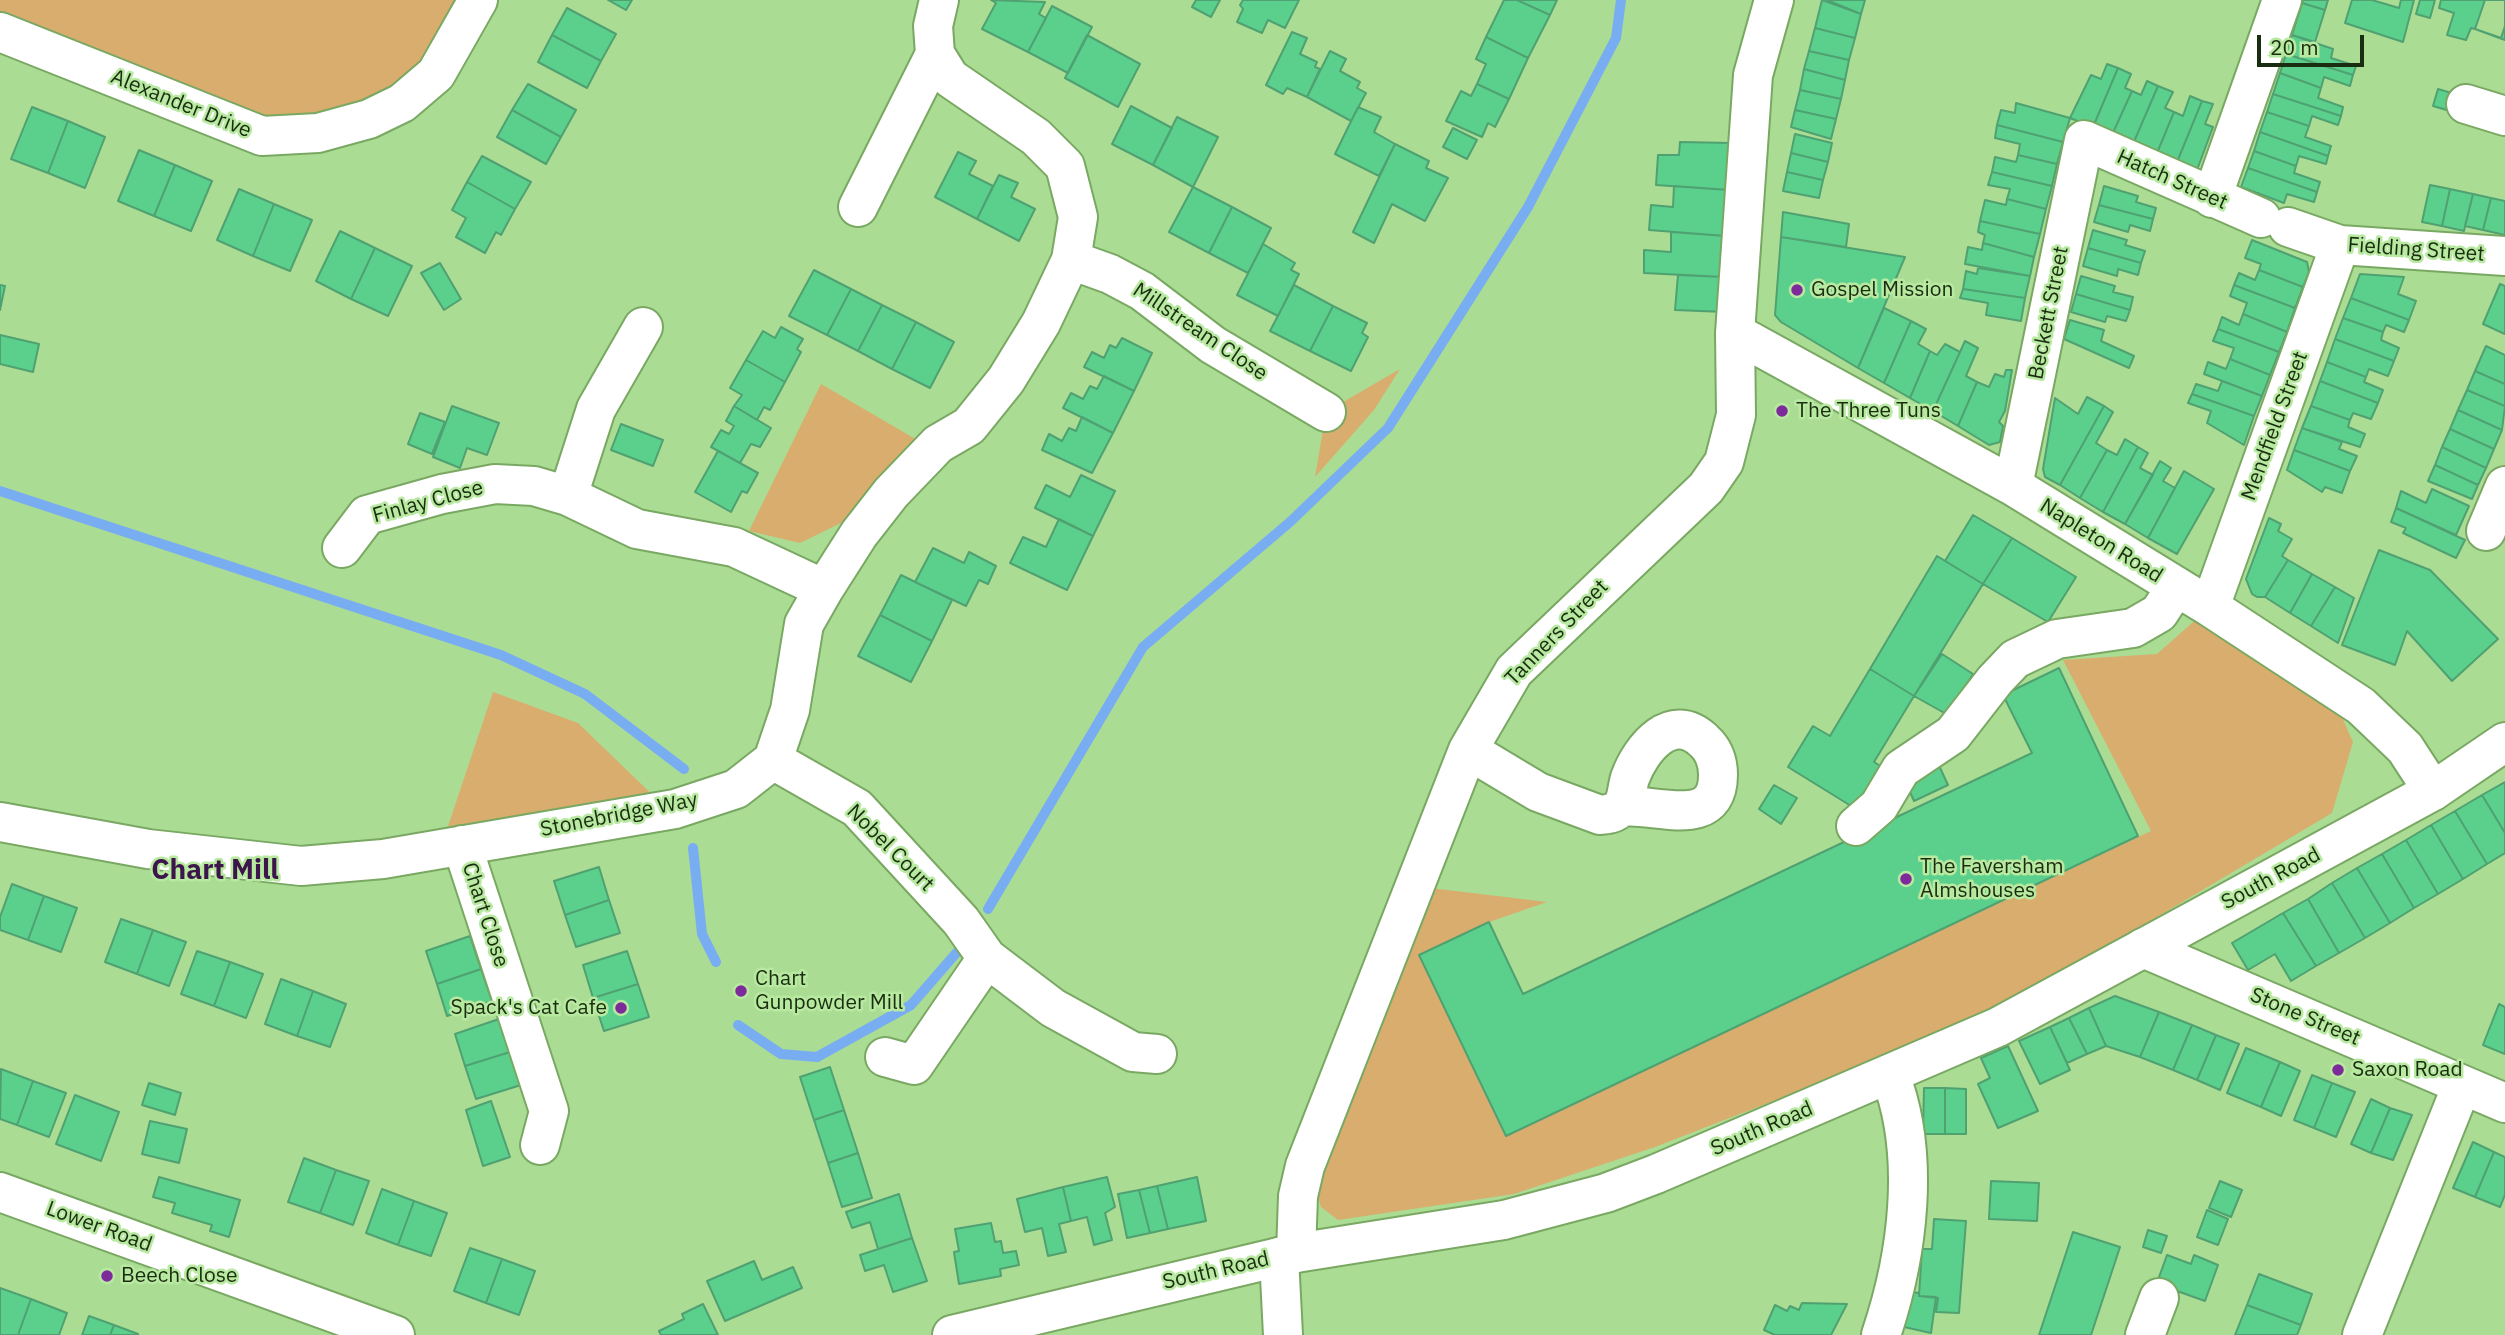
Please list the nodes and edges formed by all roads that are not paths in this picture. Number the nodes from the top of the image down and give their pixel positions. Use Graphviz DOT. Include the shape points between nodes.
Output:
graph roads {
  1 [pos="478,0"];
  2 [pos="939,0"];
  3 [pos="2281,0"];
  4 [pos="1768,7"];
  5 [pos="0,32"];
  6 [pos="935,54"];
  7 [pos="2466,104"];
  8 [pos="2505,116"];
  9 [pos="2084,140"];
  10 [pos="2213,198"];
  11 [pos="858,207"];
  12 [pos="2274,222"];
  13 [pos="2340,245"];
  14 [pos="2505,256"];
  15 [pos="1071,260"];
  16 [pos="643,327"];
  17 [pos="1735,333"];
  18 [pos="1326,412"];
  19 [pos="2013,486"];
  20 [pos="2505,486"];
  21 [pos="568,496"];
  22 [pos="2486,531"];
  23 [pos="342,548"];
  24 [pos="2176,587"];
  25 [pos="824,589"];
  26 [pos="2210,607"];
  27 [pos="2505,742"];
  28 [pos="1468,750"];
  29 [pos="773,760"];
  30 [pos="2433,791"];
  31 [pos="1622,807"];
  32 [pos="0,822"];
  33 [pos="1856,826"];
  34 [pos="462,845"];
  35 [pos="2143,948"];
  36 [pos="987,958"];
  37 [pos="1157,1055"];
  38 [pos="886,1057"];
  39 [pos="1890,1074"];
  40 [pos="2462,1085"];
  41 [pos="2505,1103"];
  42 [pos="540,1145"];
  43 [pos="0,1192"];
  44 [pos="1287,1255"];
  45 [pos="2159,1298"];
  46 [pos="396,1335"];
  47 [pos="952,1335"];
  48 [pos="1283,1335"];
  49 [pos="1881,1335"];
  50 [pos="2146,1335"];
  51 [pos="2362,1335"];
  1 -- 5 [label="street, Alexander Drive" via="436,74 402,103 318,133 262,136"];
  2 -- 6 [label="street" via="933,26"];
  3 -- 10 [label="street"];
  4 -- 17 [label="street, Tanners Street" via="1752,75"];
  6 -- 11 [label="street"];
  6 -- 15 [label="street" via="950,78 1036,137 1065,166 1077,217"];
  7 -- 8 [label="street"];
  9 -- 10 [label="street, Hatch Street"];
  9 -- 19 [label="street, Beckett Street"];
  10 -- 12 [label="street, Hatch Street"];
  12 -- 13 [label="street, Fielding Street"];
  13 -- 14 [label="street, Fielding Street"];
  13 -- 26 [label="street, Mendfield Street"];
  15 -- 18 [label="street, Millstream Close" via="1142,291 1213,345"];
  15 -- 25 [label="street" via="1041,323 1006,380 969,426 938,444 891,493"];
  16 -- 21 [label="street" via="596,409"];
  17 -- 19 [label="street, Napleton Road"];
  17 -- 28 [label="street, Tanners Street" via="1736,415 1724,462 1706,488 1514,671"];
  19 -- 24 [label="street, Napleton Road"];
  20 -- 22 [label="street"];
  21 -- 23 [label="street, Finlay Close" via="534,486 495,484 442,494 367,515"];
  21 -- 25 [label="street, Finlay Close" via="637,529 734,547"];
  24 -- 26 [label="street, Napleton Road"];
  24 -- 33 [label="street" via="2159,613 2133,628 2057,639 2015,659 1954,734 1901,769 1871,817"];
  25 -- 29 [label="street" via="804,624 790,710"];
  26 -- 30 [label="street, Napleton Road" via="2372,714 2404,748"];
  27 -- 30 [label="street, South Road"];
  28 -- 31 [label="street" via="1538,792 1573,806 1600,815"];
  28 -- 44 [label="street, Tanners Street" via="1308,1157"];
  29 -- 34 [label="street, Stonebridge Way" via="736,789 675,809"];
  29 -- 36 [label="street, Nobel Court" via="857,808 961,921"];
  30 -- 35 [label="street, South Road"];
  32 -- 34 [label="street, Stonebridge Way" via="148,849 302,866 383,859"];
  34 -- 42 [label="street, Chart Close" via="550,1111"];
  35 -- 39 [label="street, South Road" via="1998,1027"];
  35 -- 40 [label="street, Stone Street"];
  36 -- 37 [label="street, Nobel Court" via="1053,1008 1133,1052"];
  36 -- 38 [label="street" via="914,1065"];
  39 -- 44 [label="street, South Road" via="1606,1193 1504,1220"];
  39 -- 49 [label="street" via="1903,1112 1905,1193 1897,1280"];
  40 -- 41 [label="street, Stone Street"];
  40 -- 51 [label="street"];
  43 -- 46 [label="street, Lower Road"];
  44 -- 47 [label="street, South Road"];
  44 -- 48 [label="street, Tanners Street"];
  45 -- 50 [label="street"];
}
